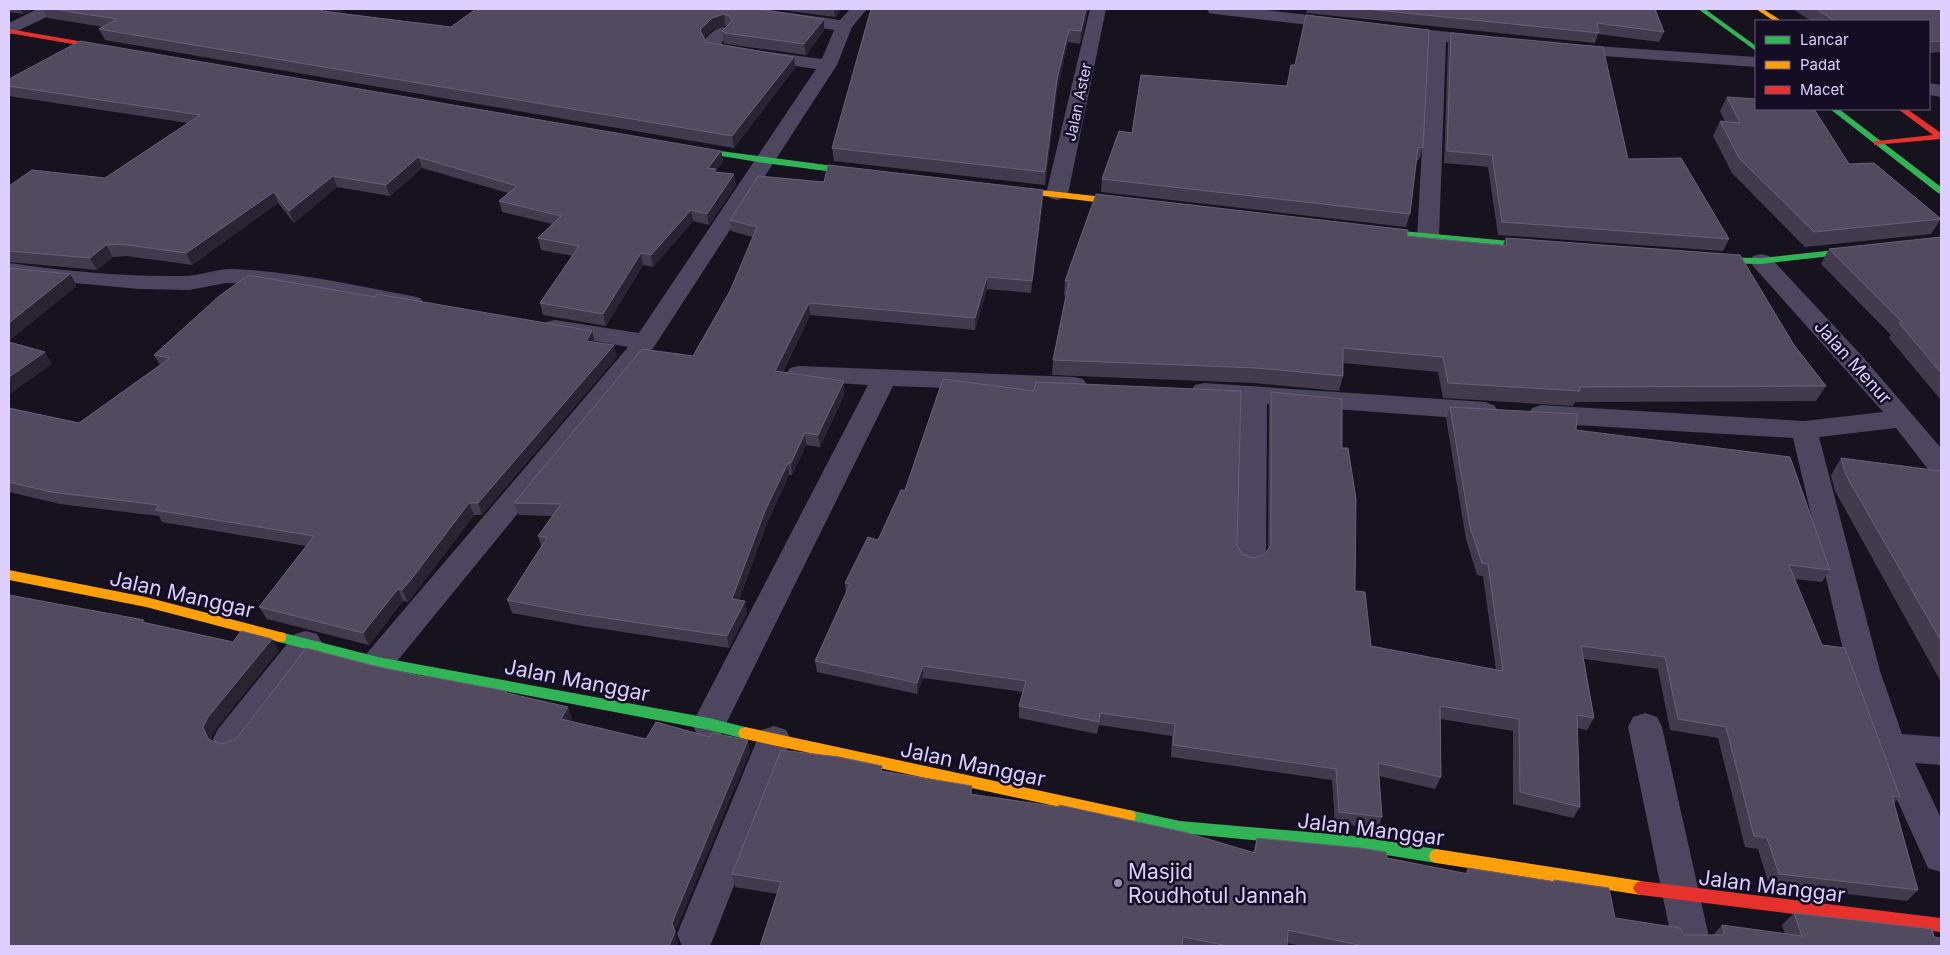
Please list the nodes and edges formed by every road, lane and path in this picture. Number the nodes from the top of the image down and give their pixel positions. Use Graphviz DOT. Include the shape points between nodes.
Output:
graph roads {
  1 [pos="49,9"];
  2 [pos="730,9"];
  3 [pos="1098,9"];
  4 [pos="1215,9"];
  5 [pos="1701,9"];
  6 [pos="1759,9"];
  7 [pos="851,17"];
  8 [pos="1776,20"];
  9 [pos="1360,27"];
  10 [pos="1379,29"];
  11 [pos="9,31"];
  12 [pos="723,32"];
  13 [pos="1437,36"];
  14 [pos="1503,43"];
  15 [pos="1550,48"];
  16 [pos="1755,48"];
  17 [pos="126,51"];
  18 [pos="1755,62"];
  19 [pos="828,65"];
  20 [pos="1835,110"];
  21 [pos="1903,110"];
  22 [pos="1941,137"];
  23 [pos="1877,143"];
  24 [pos="669,145"];
  25 [pos="764,162"];
  26 [pos="882,175"];
  27 [pos="989,187"];
  28 [pos="1941,191"];
  29 [pos="1057,194"];
  30 [pos="1144,204"];
  31 [pos="1362,230"];
  32 [pos="1428,238"];
  33 [pos="1556,249"];
  34 [pos="1875,249"];
  35 [pos="1694,260"];
  36 [pos="1761,261"];
  37 [pos="9,270"];
  38 [pos="438,307"];
  39 [pos="532,324"];
  40 [pos="645,342"];
  41 [pos="800,374"];
  42 [pos="884,378"];
  43 [pos="1098,386"];
  44 [pos="1176,390"];
  45 [pos="1254,393"];
  46 [pos="1903,418"];
  47 [pos="1804,430"];
  48 [pos="1941,466"];
  49 [pos="1251,557"];
  50 [pos="9,575"];
  51 [pos="306,643"];
  52 [pos="378,662"];
  53 [pos="710,724"];
  54 [pos="1645,727"];
  55 [pos="230,739"];
  56 [pos="774,740"];
  57 [pos="1890,747"];
  58 [pos="1941,751"];
  59 [pos="1941,856"];
  60 [pos="1680,894"];
  61 [pos="1941,925"];
  62 [pos="696,934"];
  63 [pos="1692,946"];
  1 -- 11 [label="street"];
  2 -- 7 [label="street"];
  3 -- 29 [label="street, Jalan Aster"];
  4 -- 9 [label="street"];
  5 -- 16 [label="street"];
  6 -- 8 [label="street"];
  7 -- 19 [label="street"];
  10 -- 13 [label="street"];
  11 -- 17 [label="street"];
  12 -- 19 [label="street" via="712,42 714,48 723,52"];
  13 -- 14 [label="street"];
  13 -- 32 [label="street"];
  15 -- 18 [label="street"];
  19 -- 25 [label="street"];
  20 -- 23 [label="street"];
  21 -- 22 [label="street"];
  22 -- 23 [label="street"];
  23 -- 28 [label="street"];
  24 -- 25 [label="street"];
  25 -- 26 [label="street"];
  25 -- 40 [label="street"];
  27 -- 29 [label="street"];
  29 -- 30 [label="street"];
  31 -- 32 [label="street"];
  32 -- 33 [label="street"];
  34 -- 36 [label="street"];
  35 -- 36 [label="street"];
  36 -- 46 [label="street, Jalan Menur"];
  37 -- 38 [label="street" via="132,282 186,283 229,276 250,277"];
  39 -- 40 [label="street"];
  40 -- 52 [label="street"];
  41 -- 42 [label="street"];
  42 -- 43 [label="street"];
  42 -- 53 [label="street"];
  44 -- 45 [label="street"];
  45 -- 47 [label="street" via="1371,404"];
  45 -- 49 [label="street"];
  46 -- 47 [label="street"];
  46 -- 48 [label="street, Jalan Menur"];
  47 -- 57 [label="street" via="1864,671"];
  50 -- 51 [label="street, Jalan Manggar" via="146,602"];
  51 -- 52 [label="street, Jalan Manggar"];
  51 -- 55 [label="street"];
  52 -- 53 [label="street, Jalan Manggar"];
  53 -- 56 [label="street, Jalan Manggar"];
  54 -- 60 [label="street"];
  56 -- 60 [label="street, Jalan Manggar" via="1178,835 1355,843"];
  56 -- 62 [label="street"];
  57 -- 58 [label="street"];
  57 -- 59 [label="street"];
  60 -- 61 [label="street, Jalan Manggar"];
  60 -- 63 [label="street"];
}
